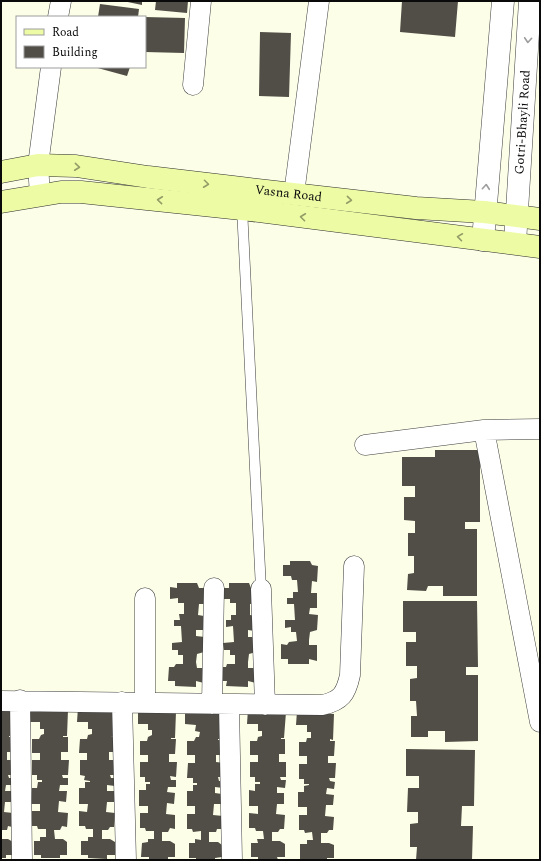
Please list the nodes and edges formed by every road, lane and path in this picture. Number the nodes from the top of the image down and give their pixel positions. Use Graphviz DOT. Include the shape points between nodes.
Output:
graph roads {
  1 [pos="61,1"];
  2 [pos="201,1"];
  3 [pos="319,1"];
  4 [pos="502,1"];
  5 [pos="530,1"];
  6 [pos="58,16"];
  7 [pos="51,68"];
  8 [pos="193,85"];
  9 [pos="38,165"];
  10 [pos="1,172"];
  11 [pos="294,194"];
  12 [pos="40,195"];
  13 [pos="242,199"];
  14 [pos="1,202"];
  15 [pos="484,212"];
  16 [pos="516,217"];
  17 [pos="540,219"];
  18 [pos="483,240"];
  19 [pos="515,244"];
  20 [pos="540,247"];
  21 [pos="540,429"];
  22 [pos="484,430"];
  23 [pos="365,445"];
  24 [pos="354,566"];
  25 [pos="214,588"];
  26 [pos="261,589"];
  27 [pos="145,598"];
  28 [pos="11,700"];
  29 [pos="122,702"];
  30 [pos="145,703"];
  31 [pos="220,704"];
  32 [pos="265,705"];
  33 [pos="540,722"];
  34 [pos="22,860"];
  35 [pos="126,860"];
  36 [pos="232,860"];
  1 -- 6 [label="street"];
  2 -- 8 [label="street"];
  3 -- 11 [label="street"];
  15 -- 4 [label="street, one-way"];
  5 -- 16 [label="street, Gotri-Bhayli Road, one-way"];
  7 -- 9 [label="street"];
  9 -- 10 [label="main road, Vasna Road"];
  9 -- 12 [label="street"];
  9 -- 13 [label="main road, Vasna Road, one-way" via="76,166 148,177"];
  11 -- 13 [label="main road, Vasna Road"];
  11 -- 15 [label="main road, Vasna Road, one-way" via="416,208"];
  13 -- 12 [label="main road, Vasna Road, one-way" via="81,192"];
  12 -- 14 [label="main road, Vasna Road"];
  18 -- 13 [label="main road, Vasna Road, one-way"];
  13 -- 26 [label="lane"];
  15 -- 16 [label="main road, Vasna Road"];
  15 -- 18 [label="street"];
  16 -- 17 [label="main road, Vasna Road"];
  16 -- 19 [label="street, Gotri-Bhayli Road"];
  18 -- 19 [label="main road, Vasna Road"];
  19 -- 20 [label="main road, Vasna Road"];
  21 -- 22 [label="street"];
  22 -- 23 [label="street"];
  22 -- 33 [label="street"];
  24 -- 32 [label="street" via="350,675 341,698 322,705"];
  25 -- 31 [label="street"];
  26 -- 32 [label="street"];
  27 -- 30 [label="street"];
  28 -- 29 [label="street"];
  28 -- 34 [label="street"];
  29 -- 30 [label="street"];
  29 -- 35 [label="street"];
  30 -- 31 [label="street"];
  31 -- 32 [label="street"];
  31 -- 36 [label="street"];
}
